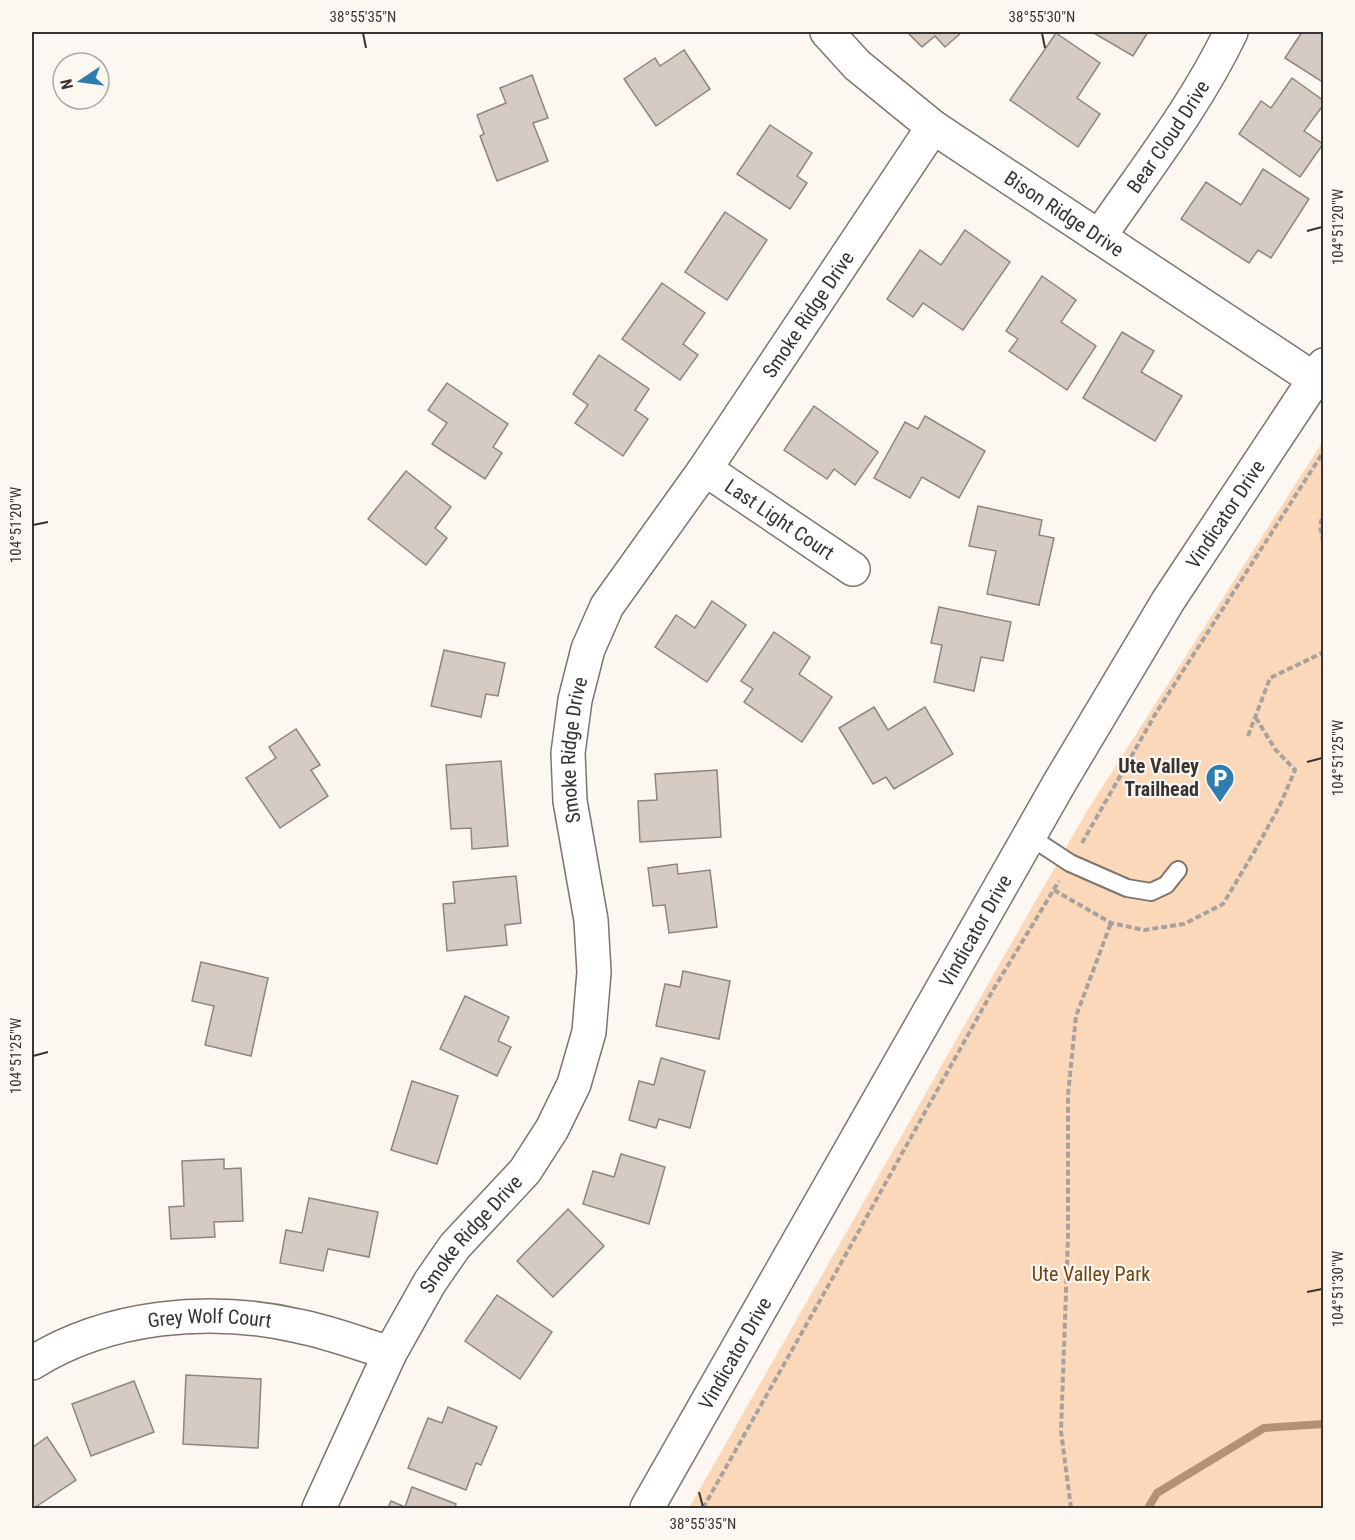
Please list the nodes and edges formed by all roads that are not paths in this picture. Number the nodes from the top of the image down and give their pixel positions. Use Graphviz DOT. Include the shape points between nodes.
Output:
graph roads {
  1 [pos="827,32"];
  2 [pos="1231,32"];
  3 [pos="933,127"];
  4 [pos="1099,237"];
  5 [pos="1319,372"];
  6 [pos="705,469"];
  7 [pos="853,569"];
  8 [pos="1029,836"];
  9 [pos="1178,870"];
  10 [pos="390,1353"];
  11 [pos="32,1363"];
  12 [pos="319,1509"];
  13 [pos="647,1509"];
  1 -- 3 [label="street, Bison Ridge Drive" via="857,65"];
  2 -- 4 [label="street, Bear Cloud Drive" via="1194,100"];
  3 -- 4 [label="street, Bison Ridge Drive"];
  3 -- 6 [label="street, Smoke Ridge Drive"];
  4 -- 5 [label="street, Bison Ridge Drive"];
  5 -- 8 [label="street, Vindicator Drive" via="1168,601"];
  6 -- 7 [label="street, Last Light Court"];
  6 -- 10 [label="street, Smoke Ridge Drive" via="607,606 588,650 575,700 568,753 570,801 591,920 594,972 589,1032 574,1084 525,1171 455,1246"];
  8 -- 9 [label="lane" via="1070,863 1128,888 1151,892 1166,885"];
  8 -- 13 [label="street, Vindicator Drive"];
  10 -- 11 [label="street, Grey Wolf Court" via="298,1326 241,1316 192,1315 92,1335"];
  10 -- 12 [label="street, Smoke Ridge Drive"];
}
